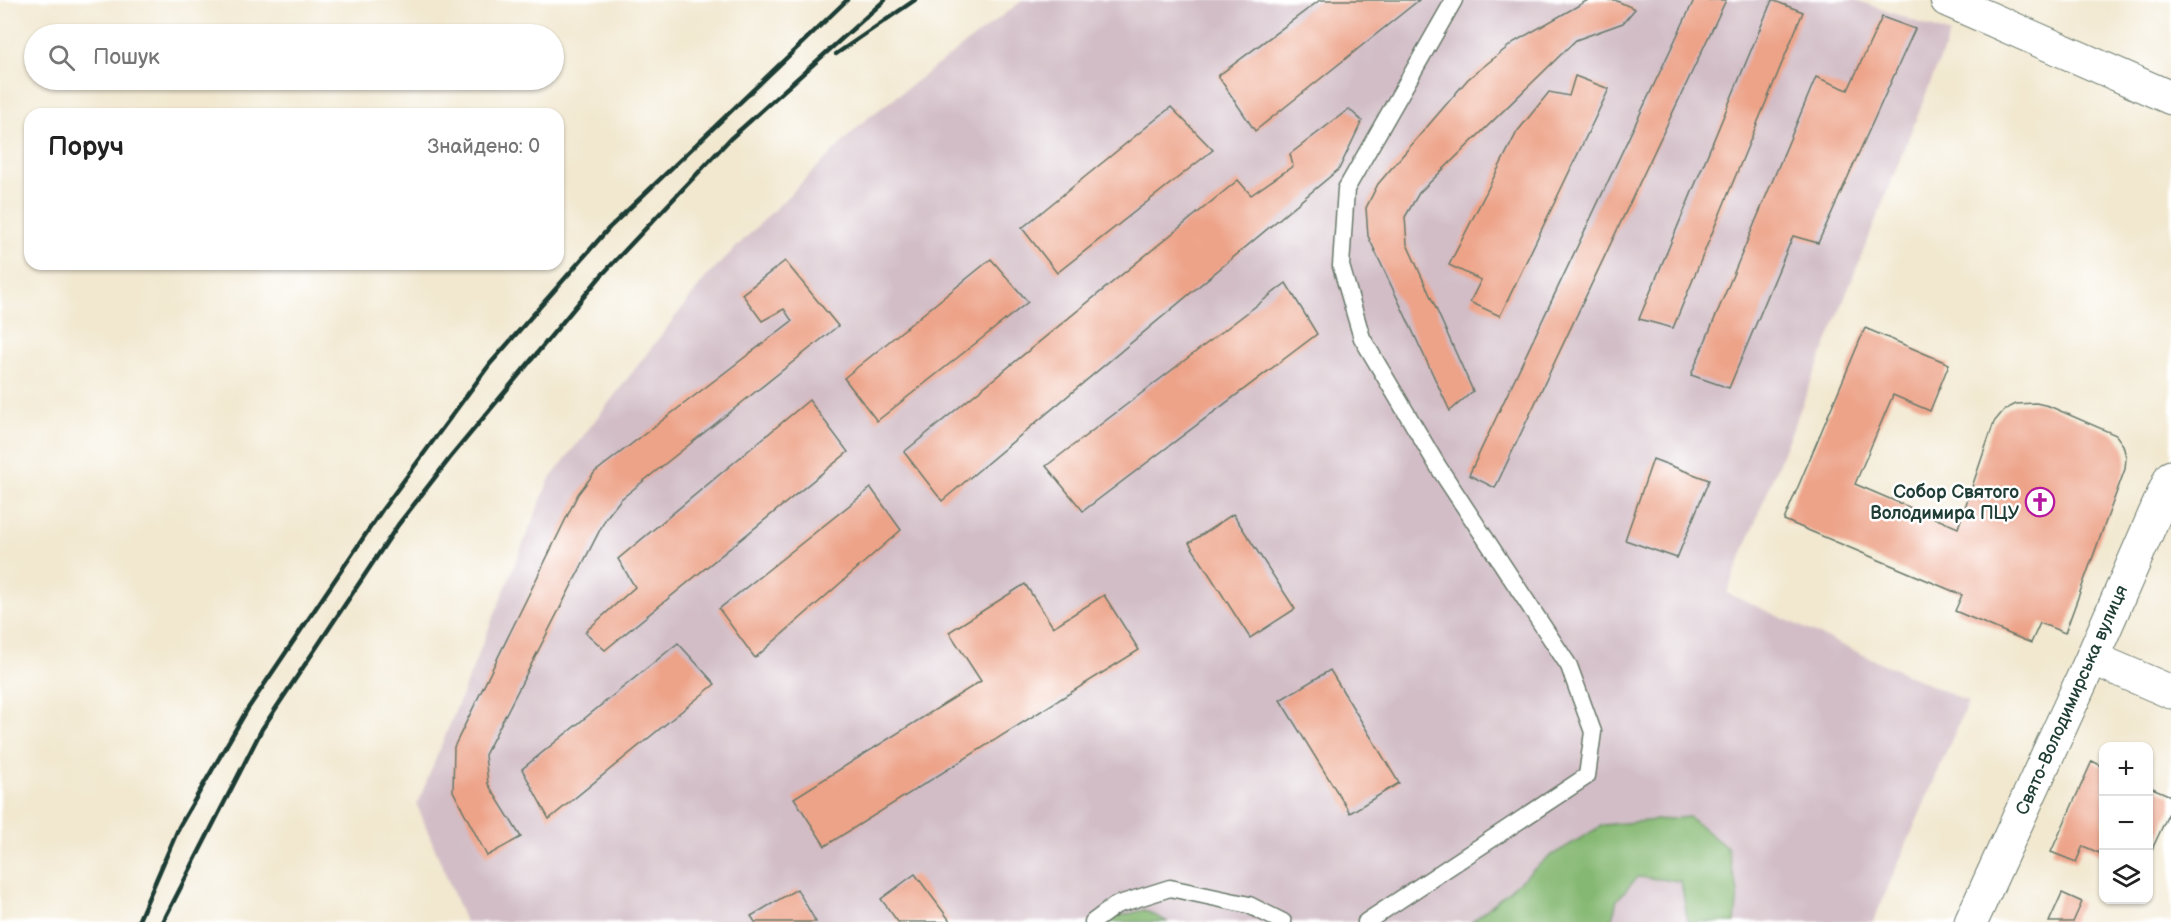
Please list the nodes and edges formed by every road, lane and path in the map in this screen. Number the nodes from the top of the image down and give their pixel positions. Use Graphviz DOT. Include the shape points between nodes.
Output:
graph roads {
  1 [pos="1454,0"];
  2 [pos="1947,0"];
  3 [pos="2171,98"];
  4 [pos="2171,477"];
  5 [pos="2092,658"];
  6 [pos="2171,692"];
  7 [pos="1978,920"];
  8 [pos="1093,922"];
  9 [pos="1284,922"];
  10 [pos="1366,922"];
  1 -- 10 [label="lane" via="1347,189 1341,266 1362,338 1439,468 1569,666 1593,732 1587,776"];
  2 -- 3 [label="street"];
  4 -- 5 [label="street, Свято-Володимирська вулиця"];
  5 -- 6 [label="street"];
  5 -- 7 [label="street, Свято-Володимирська вулиця"];
  8 -- 9 [label="lane" via="1116,905 1170,888 1249,905"];
}
